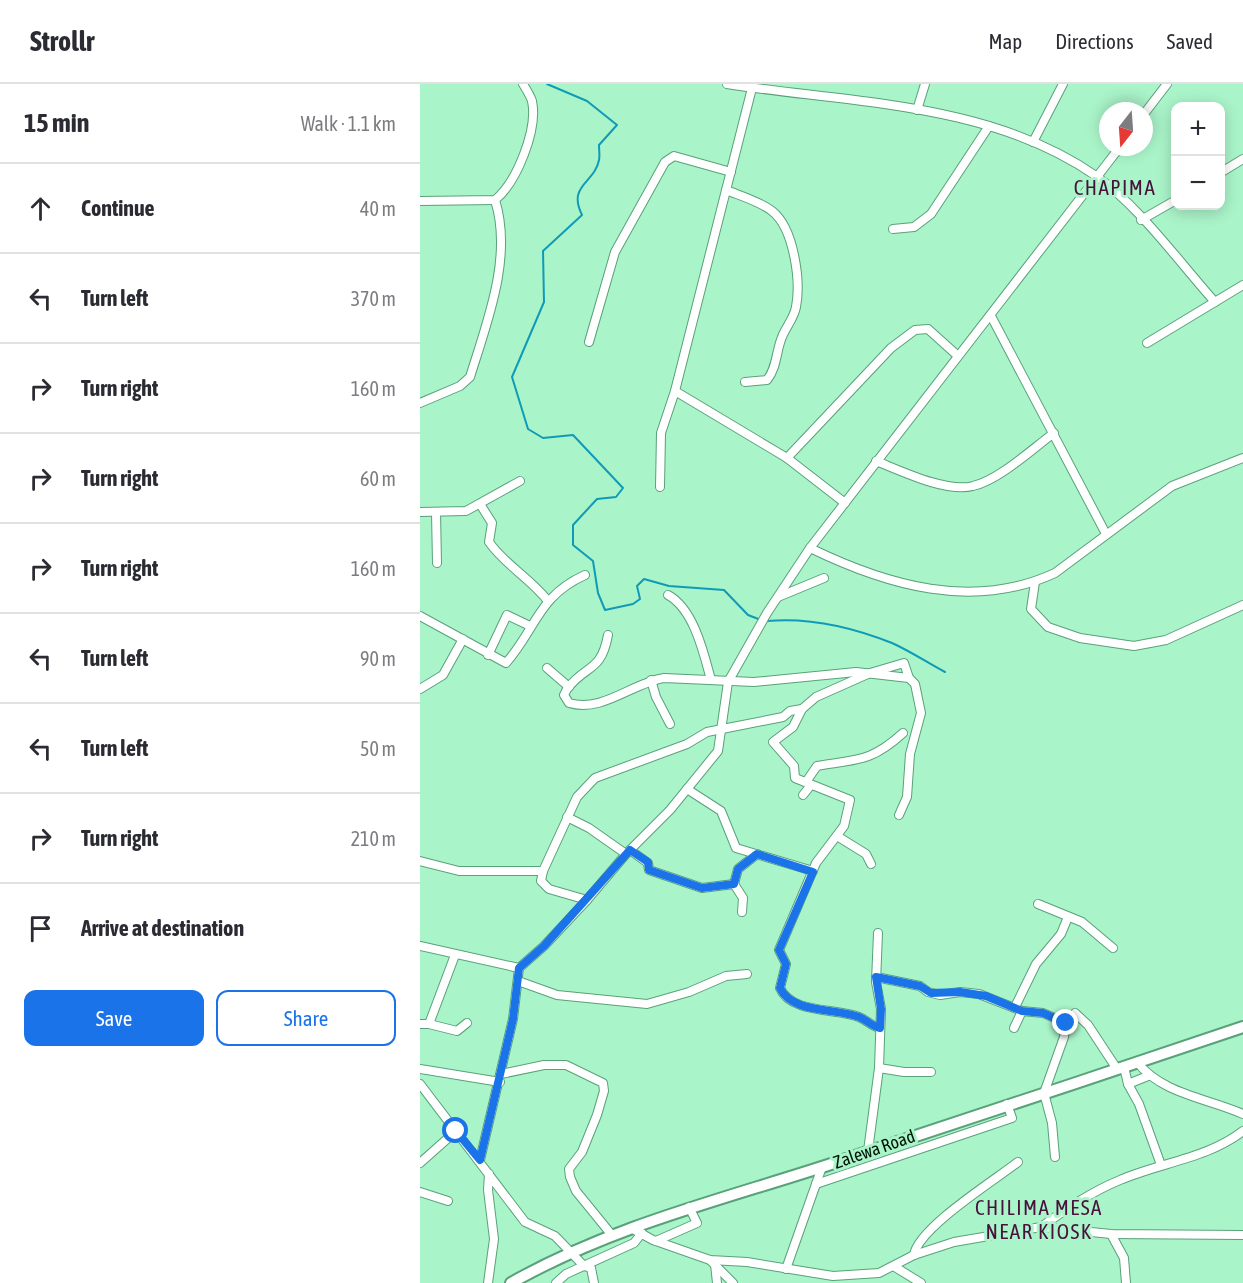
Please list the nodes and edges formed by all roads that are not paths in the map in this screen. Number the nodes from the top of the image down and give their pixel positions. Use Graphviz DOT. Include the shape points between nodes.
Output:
graph roads {
  1 [pos="523,84"];
  2 [pos="727,84"];
  3 [pos="925,84"];
  4 [pos="1062,84"];
  5 [pos="1167,84"];
  6 [pos="752,88"];
  7 [pos="1153,102"];
  8 [pos="917,110"];
  9 [pos="989,126"];
  10 [pos="1033,142"];
  11 [pos="1112,156"];
  12 [pos="1243,159"];
  13 [pos="1225,170"];
  14 [pos="731,172"];
  15 [pos="1095,176"];
  16 [pos="726,190"];
  17 [pos="495,200"];
  18 [pos="420,201"];
  19 [pos="1171,203"];
  20 [pos="1142,220"];
  21 [pos="893,229"];
  22 [pos="1243,285"];
  23 [pos="1215,302"];
  24 [pos="991,316"];
  25 [pos="589,342"];
  26 [pos="1147,343"];
  27 [pos="958,356"];
  28 [pos="745,382"];
  29 [pos="675,391"];
  30 [pos="420,403"];
  31 [pos="1054,433"];
  32 [pos="788,458"];
  33 [pos="1243,458"];
  34 [pos="876,461"];
  35 [pos="520,481"];
  36 [pos="660,487"];
  37 [pos="845,503"];
  38 [pos="480,504"];
  39 [pos="420,512"];
  40 [pos="436,512"];
  41 [pos="1106,534"];
  42 [pos="810,548"];
  43 [pos="436,562"];
  44 [pos="585,575"];
  45 [pos="824,578"];
  46 [pos="1035,582"];
  47 [pos="668,595"];
  48 [pos="777,598"];
  49 [pos="548,602"];
  50 [pos="1243,605"];
  51 [pos="420,616"];
  52 [pos="530,626"];
  53 [pos="608,635"];
  54 [pos="463,639"];
  55 [pos="488,655"];
  56 [pos="547,669"];
  57 [pos="870,673"];
  58 [pos="909,678"];
  59 [pos="651,680"];
  60 [pos="711,680"];
  61 [pos="728,682"];
  62 [pos="569,687"];
  63 [pos="420,689"];
  64 [pos="802,709"];
  65 [pos="670,724"];
  66 [pos="723,729"];
  67 [pos="903,733"];
  68 [pos="808,784"];
  69 [pos="687,789"];
  70 [pos="803,795"];
  71 [pos="899,815"];
  72 [pos="567,817"];
  73 [pos="837,836"];
  74 [pos="628,852"];
  75 [pos="757,854"];
  76 [pos="420,861"];
  77 [pos="871,864"];
  78 [pos="543,871"];
  79 [pos="813,872"];
  80 [pos="734,884"];
  81 [pos="587,900"];
  82 [pos="1038,904"];
  83 [pos="742,912"];
  84 [pos="1068,917"];
  85 [pos="878,933"];
  86 [pos="420,946"];
  87 [pos="1113,948"];
  88 [pos="455,955"];
  89 [pos="519,968"];
  90 [pos="747,974"];
  91 [pos="876,977"];
  92 [pos="518,981"];
  93 [pos="1018,1009"];
  94 [pos="467,1023"];
  95 [pos="1066,1023"];
  96 [pos="424,1024"];
  97 [pos="1243,1027"];
  98 [pos="880,1028"];
  99 [pos="1014,1028"];
  100 [pos="1137,1062"];
  101 [pos="436,1068"];
  102 [pos="879,1068"];
  103 [pos="1121,1068"];
  104 [pos="421,1069"];
  105 [pos="931,1072"];
  106 [pos="1148,1076"];
  107 [pos="500,1078"];
  108 [pos="420,1084"];
  109 [pos="1128,1084"];
  110 [pos="1044,1093"];
  111 [pos="1007,1104"];
  112 [pos="1243,1114"];
  113 [pos="456,1131"];
  114 [pos="1243,1131"];
  115 [pos="868,1150"];
  116 [pos="1055,1157"];
  117 [pos="480,1160"];
  118 [pos="420,1162"];
  119 [pos="1018,1162"];
  120 [pos="1161,1166"];
  121 [pos="822,1167"];
  122 [pos="489,1173"];
  123 [pos="816,1184"];
  124 [pos="420,1192"];
  125 [pos="448,1201"];
  126 [pos="689,1207"];
  127 [pos="631,1227"];
  128 [pos="1041,1227"];
  129 [pos="642,1233"];
  130 [pos="611,1234"];
  131 [pos="1111,1234"];
  132 [pos="1243,1235"];
  133 [pos="656,1241"];
  134 [pos="569,1252"];
  135 [pos="914,1255"];
  136 [pos="713,1262"];
  137 [pos="584,1266"];
  138 [pos="895,1267"];
  139 [pos="786,1269"];
  140 [pos="488,1283"];
  141 [pos="511,1283"];
  142 [pos="554,1283"];
  143 [pos="594,1283"];
  144 [pos="717,1283"];
  145 [pos="733,1283"];
  146 [pos="921,1283"];
  147 [pos="1126,1283"];
  1 -- 17 [label="street" via="531,100 530,132 518,168"];
  2 -- 6 [label="street"];
  3 -- 8 [label="street"];
  4 -- 10 [label="street"];
  5 -- 7 [label="street"];
  6 -- 8 [label="street"];
  6 -- 14 [label="street"];
  8 -- 9 [label="street"];
  9 -- 10 [label="street"];
  9 -- 21 [label="street" via="931,214 914,227"];
  10 -- 15 [label="street"];
  11 -- 15 [label="street"];
  12 -- 13 [label="street"];
  14 -- 16 [label="street"];
  14 -- 25 [label="street" via="674,156 665,162 615,252"];
  15 -- 20 [label="street"];
  15 -- 24 [label="street"];
  16 -- 28 [label="street" via="774,212 788,231 792,245 795,311 782,337 772,374 767,380"];
  16 -- 29 [label="street"];
  17 -- 18 [label="street"];
  17 -- 30 [label="street" via="501,217 496,284 470,377 460,386"];
  19 -- 20 [label="street"];
  20 -- 23 [label="street"];
  22 -- 23 [label="street"];
  23 -- 26 [label="street"];
  24 -- 27 [label="street"];
  24 -- 31 [label="street"];
  27 -- 32 [label="street" via="928,329 915,330 891,348"];
  27 -- 34 [label="street"];
  29 -- 32 [label="street"];
  29 -- 36 [label="street" via="661,433"];
  31 -- 34 [label="street" via="996,475 973,486 948,486"];
  31 -- 41 [label="street"];
  32 -- 37 [label="street"];
  33 -- 41 [label="street" via="1172,486"];
  34 -- 37 [label="street"];
  35 -- 38 [label="street"];
  37 -- 42 [label="street"];
  38 -- 40 [label="street" via="466,511"];
  38 -- 49 [label="street" via="492,523 489,542 501,559 528,578"];
  39 -- 40 [label="street"];
  40 -- 43 [label="street"];
  41 -- 46 [label="street" via="1055,573"];
  42 -- 46 [label="street" via="882,579 934,591 992,590"];
  42 -- 48 [label="street"];
  44 -- 49 [label="street" via="566,584"];
  45 -- 48 [label="street"];
  46 -- 50 [label="street" via="1031,609 1043,625 1080,638 1123,645 1156,644"];
  47 -- 60 [label="street" via="678,602 702,641"];
  48 -- 61 [label="street"];
  49 -- 52 [label="street"];
  51 -- 54 [label="street"];
  52 -- 55 [label="street" via="506,663"];
  52 -- 55 [label="street" via="507,615"];
  53 -- 62 [label="street" via="598,664"];
  54 -- 55 [label="street"];
  54 -- 63 [label="street" via="443,675"];
  56 -- 62 [label="street"];
  57 -- 58 [label="street"];
  57 -- 58 [label="street" via="904,663"];
  57 -- 61 [label="street"];
  57 -- 64 [label="street" via="816,697"];
  58 -- 71 [label="street" via="915,684 921,713 910,754 907,797"];
  59 -- 60 [label="street"];
  59 -- 62 [label="street" via="586,706 565,700"];
  59 -- 65 [label="street"];
  60 -- 61 [label="street"];
  61 -- 66 [label="street"];
  64 -- 66 [label="street" via="783,717"];
  64 -- 68 [label="street" via="797,723 773,742 794,766 795,778"];
  66 -- 69 [label="street" via="718,751"];
  66 -- 72 [label="street" via="595,778 577,797"];
  67 -- 68 [label="street" via="882,752 867,758 818,766"];
  68 -- 70 [label="street"];
  68 -- 73 [label="street" via="849,798 844,826"];
  69 -- 74 [label="street"];
  69 -- 75 [label="street" via="724,815 733,845"];
  72 -- 74 [label="street"];
  72 -- 78 [label="street"];
  73 -- 77 [label="street" via="866,854"];
  73 -- 79 [label="street"];
  74 -- 80 [label="street" via="648,862 649,870 687,885 702,888"];
  74 -- 81 [label="street"];
  75 -- 79 [label="street"];
  75 -- 80 [label="street" via="738,869"];
  76 -- 78 [label="street" via="459,871"];
  78 -- 81 [label="street" via="541,881 549,889"];
  79 -- 98 [label="street" via="781,942 779,950 786,964 780,988 785,997 797,1003 861,1017"];
  80 -- 83 [label="street" via="743,898"];
  81 -- 89 [label="street"];
  82 -- 84 [label="street"];
  84 -- 87 [label="street" via="1092,927"];
  84 -- 93 [label="street" via="1061,934 1036,964"];
  85 -- 91 [label="street"];
  86 -- 88 [label="street"];
  88 -- 89 [label="street"];
  88 -- 96 [label="street"];
  89 -- 92 [label="street"];
  90 -- 92 [label="street" via="726,976 647,1004 557,994"];
  91 -- 93 [label="street" via="920,986 931,993 979,994"];
  91 -- 98 [label="street"];
  92 -- 107 [label="street"];
  93 -- 95 [label="street" via="1043,1013"];
  93 -- 99 [label="street"];
  94 -- 96 [label="street" via="457,1031"];
  95 -- 103 [label="street" via="1075,1013"];
  95 -- 110 [label="street"];
  97 -- 100 [label="highway, Zalewa Road"];
  98 -- 102 [label="street"];
  100 -- 103 [label="highway, Zalewa Road"];
  100 -- 106 [label="street"];
  101 -- 104 [label="street"];
  102 -- 105 [label="street"];
  102 -- 115 [label="street"];
  103 -- 109 [label="street"];
  103 -- 110 [label="highway, Zalewa Road"];
  104 -- 107 [label="street"];
  106 -- 109 [label="street"];
  106 -- 112 [label="street"];
  107 -- 117 [label="street"];
  107 -- 130 [label="street" via="543,1065 566,1065 603,1083 594,1125 569,1169 576,1191"];
  108 -- 113 [label="street"];
  109 -- 120 [label="street"];
  110 -- 111 [label="highway, Zalewa Road"];
  110 -- 116 [label="street"];
  111 -- 115 [label="highway, Zalewa Road"];
  111 -- 123 [label="street" via="1012,1118"];
  113 -- 117 [label="street"];
  113 -- 118 [label="street"];
  114 -- 120 [label="street" via="1221,1145"];
  115 -- 121 [label="highway, Zalewa Road"];
  117 -- 122 [label="street"];
  119 -- 135 [label="street" via="942,1219 919,1242"];
  120 -- 128 [label="street" via="1079,1200"];
  121 -- 123 [label="street"];
  121 -- 126 [label="highway, Zalewa Road"];
  122 -- 134 [label="street" via="525,1222 555,1236"];
  122 -- 140 [label="street" via="494,1239"];
  123 -- 139 [label="street"];
  124 -- 125 [label="street"];
  126 -- 127 [label="highway, Zalewa Road"];
  126 -- 133 [label="street" via="697,1223"];
  127 -- 129 [label="street"];
  127 -- 130 [label="highway, Zalewa Road"];
  128 -- 131 [label="street"];
  128 -- 135 [label="street" via="954,1242"];
  129 -- 133 [label="street"];
  129 -- 137 [label="street" via="634,1243"];
  130 -- 134 [label="highway, Zalewa Road"];
  131 -- 132 [label="street"];
  131 -- 147 [label="street" via="1124,1258"];
  133 -- 136 [label="street"];
  134 -- 137 [label="street"];
  134 -- 141 [label="highway, Zalewa Road"];
  135 -- 138 [label="street"];
  136 -- 139 [label="street" via="730,1260"];
  136 -- 144 [label="street"];
  136 -- 145 [label="street"];
  137 -- 142 [label="street"];
  137 -- 143 [label="street" via="591,1268"];
  138 -- 139 [label="street" via="859,1276"];
  138 -- 146 [label="street"];
}
